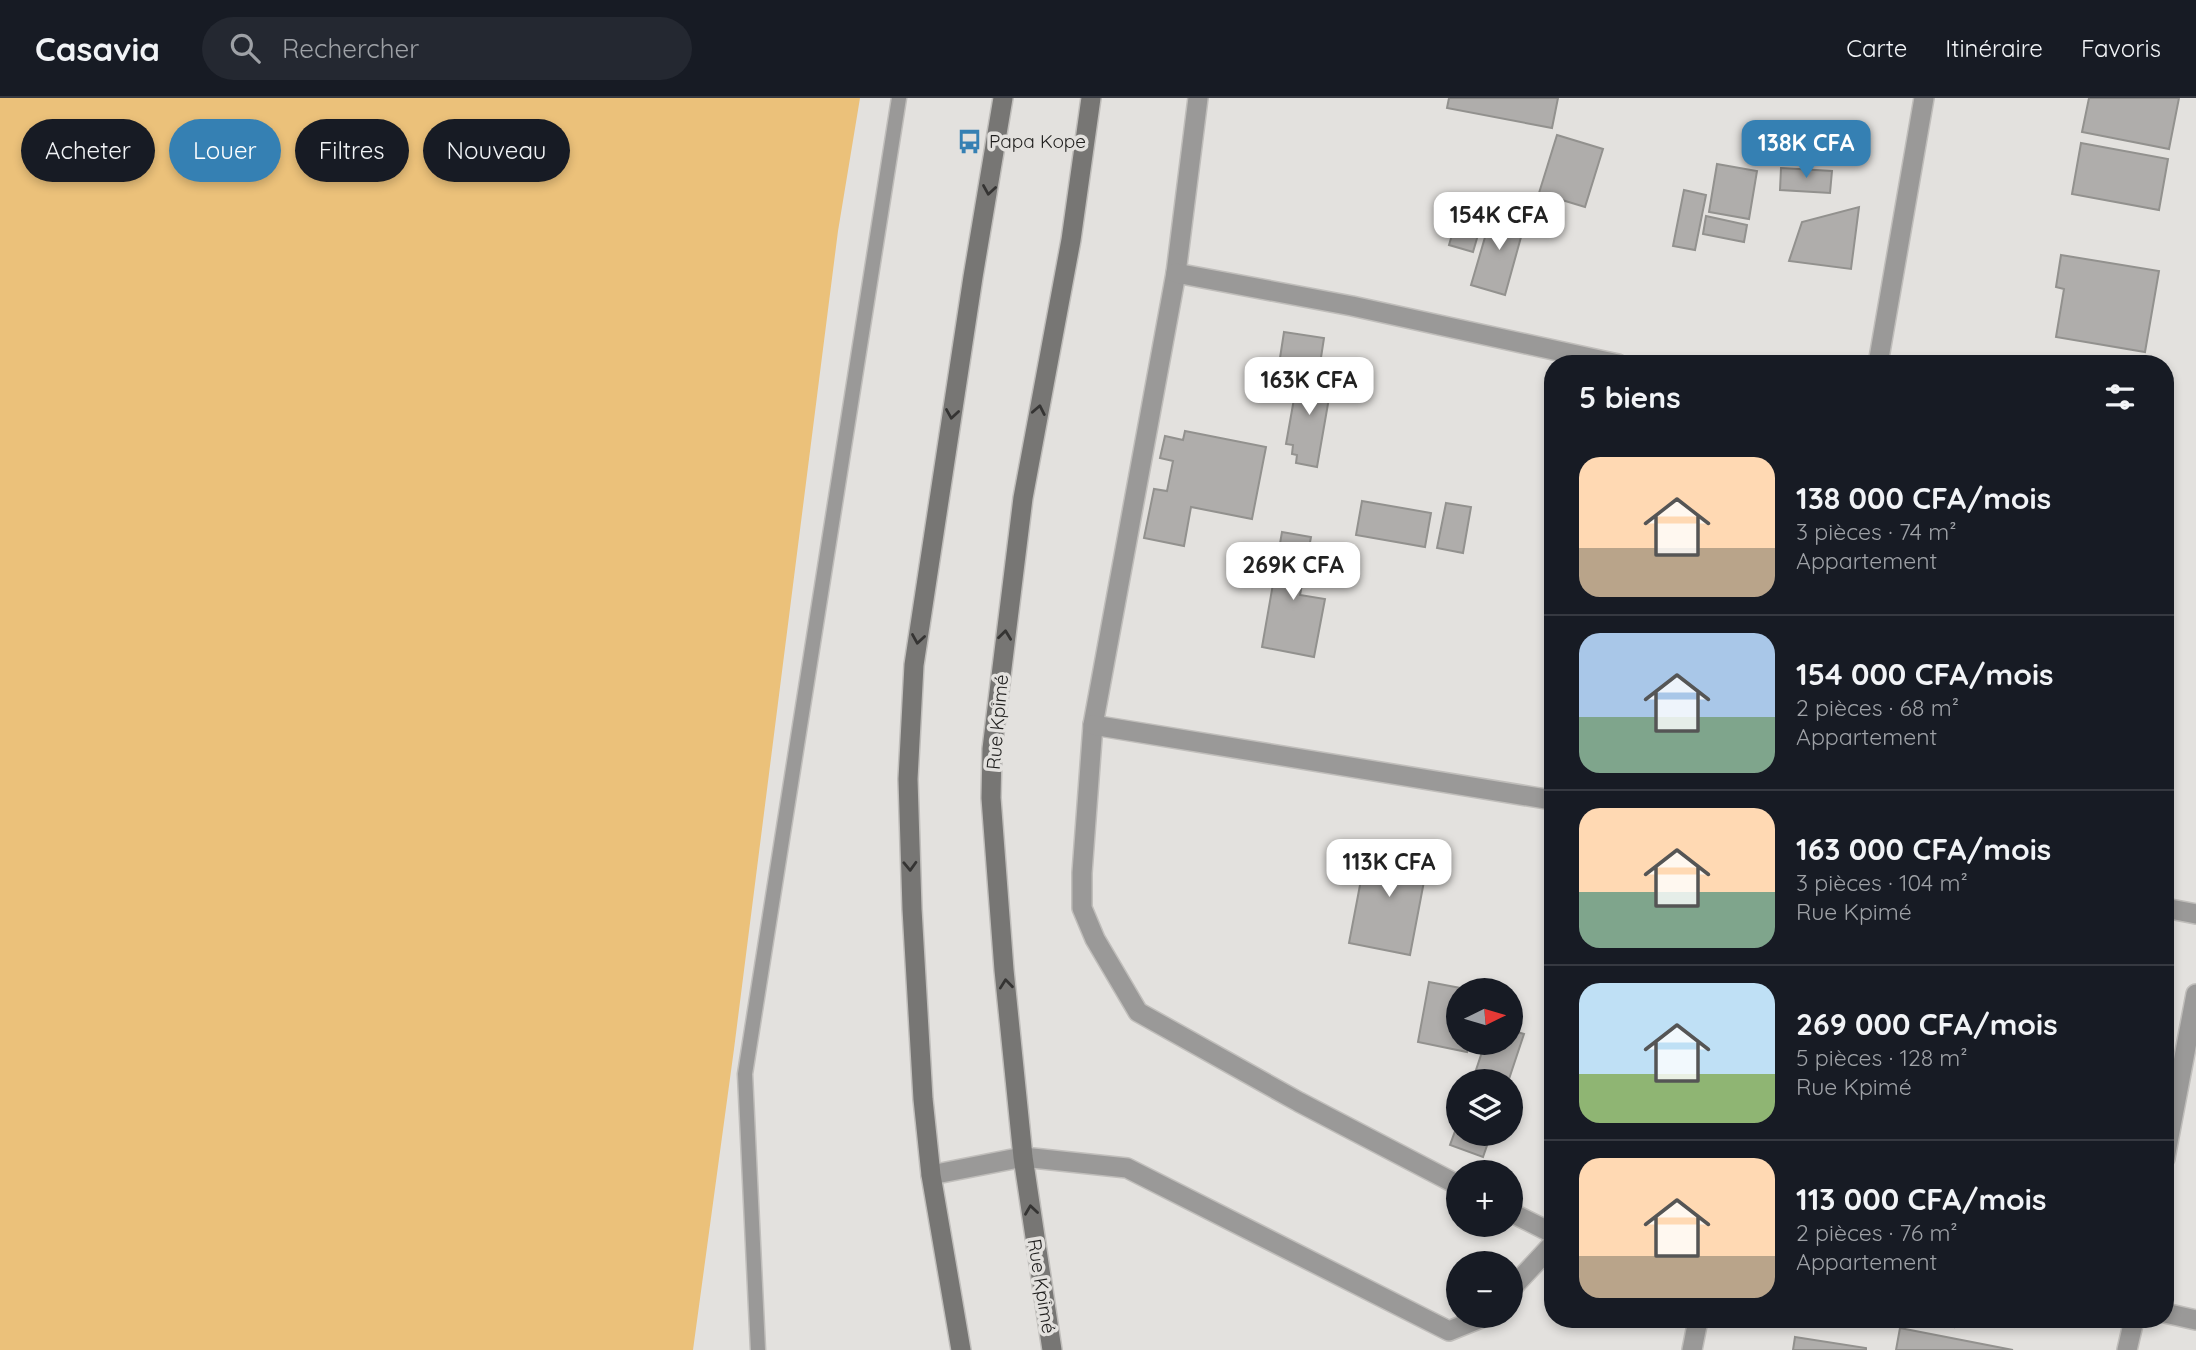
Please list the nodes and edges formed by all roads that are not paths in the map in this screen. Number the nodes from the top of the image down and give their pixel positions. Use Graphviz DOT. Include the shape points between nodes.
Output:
graph roads {
  1 [pos="899,98"];
  2 [pos="1003,98"];
  3 [pos="1091,98"];
  4 [pos="1198,98"];
  5 [pos="1924,98"];
  6 [pos="1176,273"];
  7 [pos="1577,355"];
  8 [pos="1880,355"];
  9 [pos="1093,725"];
  10 [pos="1544,799"];
  11 [pos="2174,910"];
  12 [pos="2196,914"];
  13 [pos="2196,995"];
  14 [pos="2174,1111"];
  15 [pos="1023,1157"];
  16 [pos="931,1175"];
  17 [pos="1446,1179"];
  18 [pos="1523,1218"];
  19 [pos="1544,1229"];
  20 [pos="1544,1254"];
  21 [pos="1523,1276"];
  22 [pos="2174,1315"];
  23 [pos="2196,1320"];
  24 [pos="1456,1328"];
  25 [pos="1696,1328"];
  26 [pos="2132,1328"];
  27 [pos="758,1350"];
  28 [pos="961,1350"];
  29 [pos="1052,1350"];
  30 [pos="1692,1350"];
  31 [pos="2127,1350"];
  1 -- 27 [label="lane" via="745,1074"];
  2 -- 16 [label="main road, one-way" via="914,666 908,779 912,909"];
  15 -- 3 [label="main road, Rue Kpimé, one-way" via="1004,971 991,798 992,749 1023,498 1071,240"];
  4 -- 6 [label="street"];
  5 -- 8 [label="street"];
  6 -- 7 [label="street"];
  6 -- 9 [label="street"];
  9 -- 10 [label="street"];
  9 -- 17 [label="street" via="1082,908 1138,1012"];
  11 -- 12 [label="street"];
  13 -- 14 [label="street"];
  15 -- 16 [label="street"];
  15 -- 24 [label="street" via="1127,1168 1449,1331"];
  29 -- 15 [label="main road, Rue Kpimé, one-way"];
  16 -- 28 [label="main road"];
  18 -- 19 [label="street"];
  20 -- 21 [label="street"];
  22 -- 23 [label="street"];
  25 -- 30 [label="street"];
  26 -- 31 [label="street"];
}
